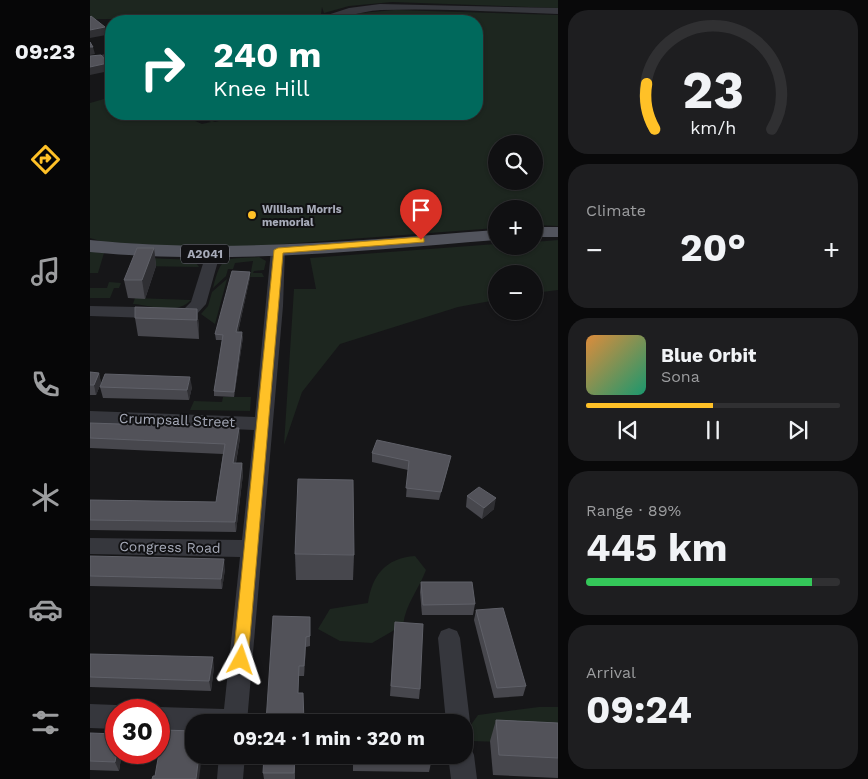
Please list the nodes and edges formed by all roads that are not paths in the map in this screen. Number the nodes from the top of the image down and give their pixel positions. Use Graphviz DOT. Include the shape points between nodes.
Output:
graph roads {
  1 [pos="558,11"];
  2 [pos="335,15"];
  3 [pos="90,49"];
  4 [pos="105,56"];
  5 [pos="105,58"];
  6 [pos="90,60"];
  7 [pos="543,232"];
  8 [pos="558,232"];
  9 [pos="488,236"];
  10 [pos="94,246"];
  11 [pos="278,250"];
  12 [pos="213,254"];
  13 [pos="90,311"];
  14 [pos="90,417"];
  15 [pos="264,424"];
  16 [pos="90,546"];
  17 [pos="250,549"];
  18 [pos="449,638"];
  19 [pos="236,714"];
  20 [pos="457,714"];
  21 [pos="90,716"];
  22 [pos="105,717"];
  23 [pos="170,719"];
  24 [pos="185,719"];
  25 [pos="231,764"];
  26 [pos="462,764"];
  27 [pos="230,779"];
  28 [pos="464,779"];
  1 -- 2 [label="street" via="388,6"];
  3 -- 4 [label="street"];
  5 -- 6 [label="street"];
  7 -- 8 [label="main road"];
  9 -- 11 [label="main road, A2041"];
  10 -- 12 [label="main road, A2041" via="154,253"];
  11 -- 12 [label="main road, A2041"];
  11 -- 15 [label="street"];
  12 -- 13 [label="street" via="198,304 190,312"];
  14 -- 15 [label="street, Crumpsall Street"];
  15 -- 17 [label="street"];
  16 -- 17 [label="street, Congress Road"];
  17 -- 19 [label="street"];
  18 -- 20 [label="street"];
  21 -- 22 [label="street"];
  23 -- 24 [label="street"];
  25 -- 27 [label="street"];
  26 -- 28 [label="street"];
}
